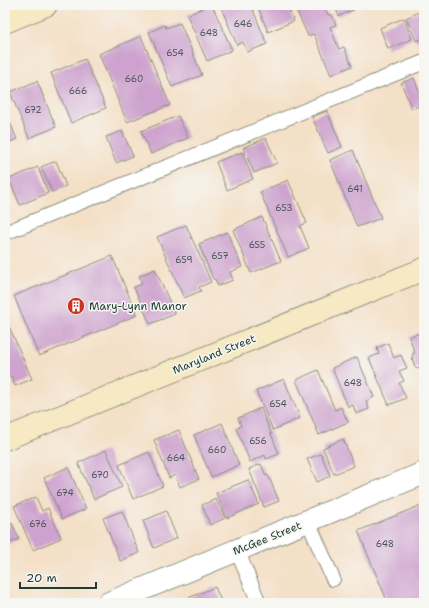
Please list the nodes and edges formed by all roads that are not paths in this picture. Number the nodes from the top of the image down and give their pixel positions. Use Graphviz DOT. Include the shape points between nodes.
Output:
graph roads {
  1 [pos="46,5"];
  2 [pos="5,22"];
  3 [pos="424,62"];
  4 [pos="5,233"];
  5 [pos="424,269"];
  6 [pos="5,439"];
  7 [pos="424,473"];
  8 [pos="308,521"];
  9 [pos="237,550"];
  10 [pos="333,579"];
  11 [pos="110,603"];
  12 [pos="259,603"];
  1 -- 2 [label="main road"];
  3 -- 4 [label="lane"];
  5 -- 6 [label="main road, Maryland Street"];
  7 -- 8 [label="street, McGee Street"];
  8 -- 9 [label="street, McGee Street"];
  8 -- 10 [label="lane"];
  9 -- 11 [label="street, McGee Street"];
  9 -- 12 [label="lane"];
}
